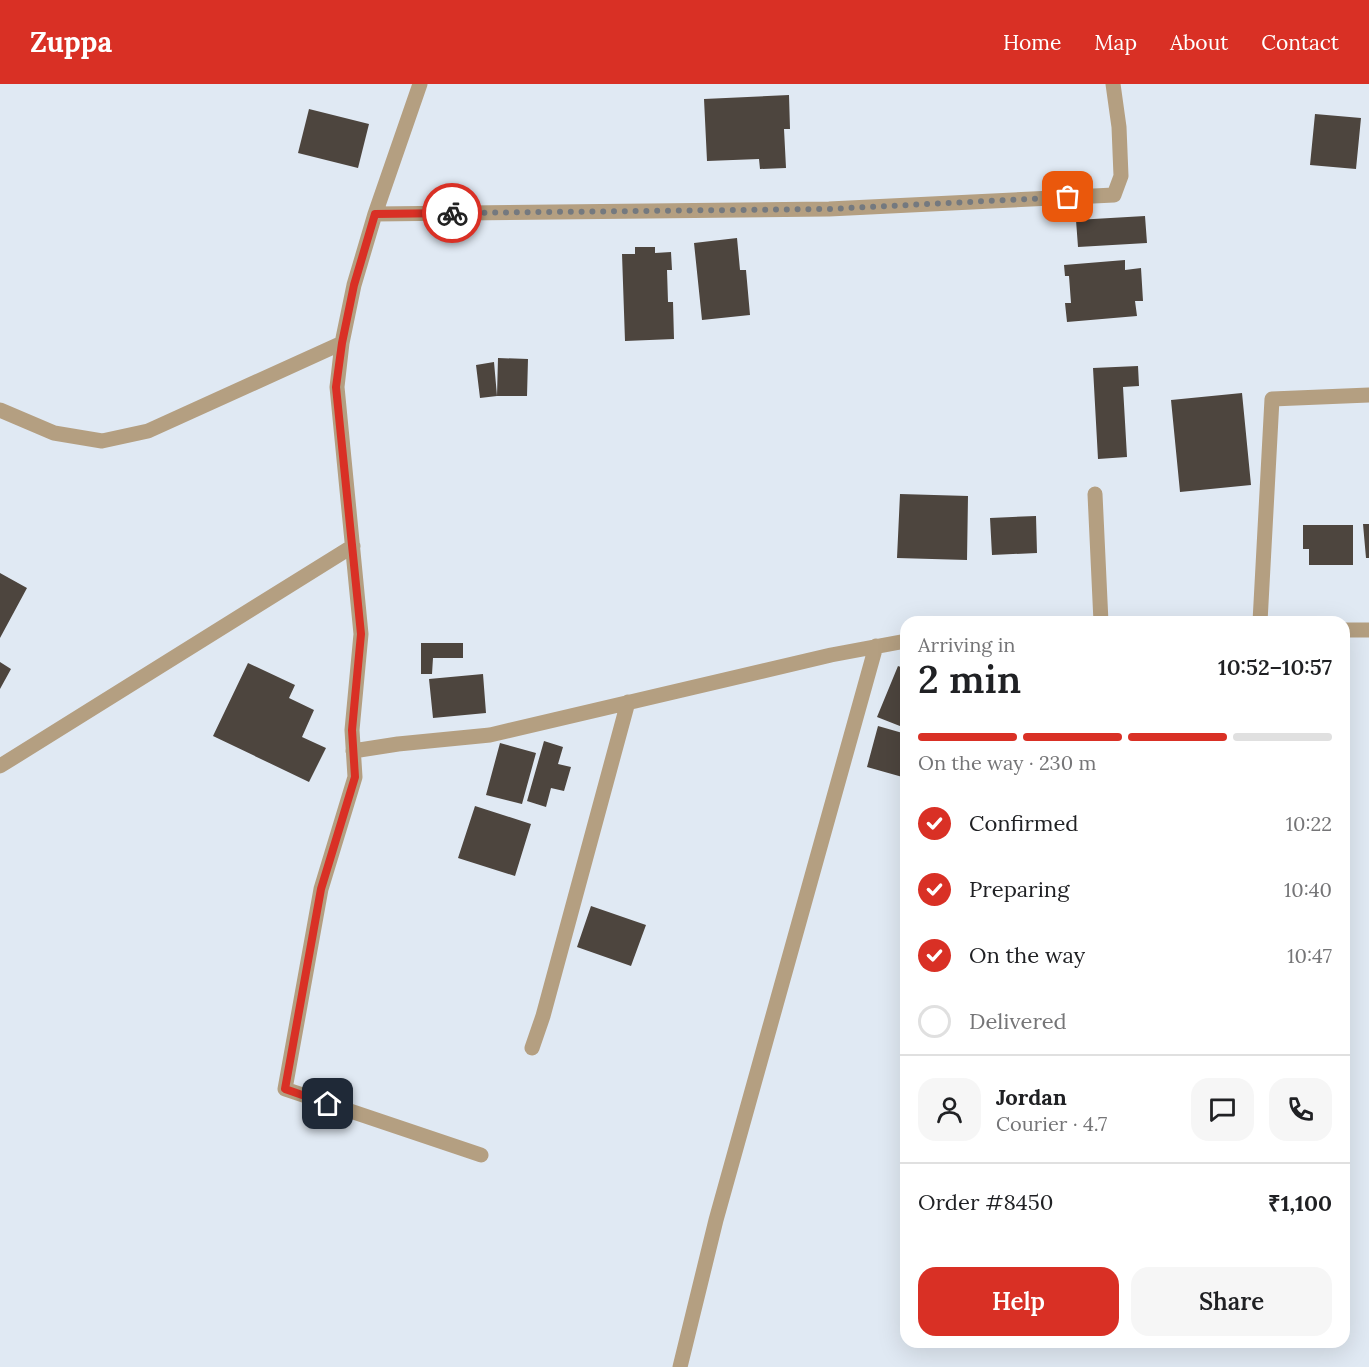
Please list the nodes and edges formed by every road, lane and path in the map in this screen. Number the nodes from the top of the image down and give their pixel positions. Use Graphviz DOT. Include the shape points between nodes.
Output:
graph roads {
  1 [pos="420,84"];
  2 [pos="1113,84"];
  3 [pos="375,214"];
  4 [pos="342,343"];
  5 [pos="1369,395"];
  6 [pos="0,410"];
  7 [pos="1095,494"];
  8 [pos="353,546"];
  9 [pos="1101,616"];
  10 [pos="1260,616"];
  11 [pos="1350,630"];
  12 [pos="1369,630"];
  13 [pos="900,642"];
  14 [pos="876,646"];
  15 [pos="628,702"];
  16 [pos="353,751"];
  17 [pos="0,766"];
  18 [pos="532,1048"];
  19 [pos="481,1155"];
  20 [pos="680,1367"];
  1 -- 3 [label="street"];
  2 -- 3 [label="street" via="1121,176 1114,195 829,209"];
  3 -- 4 [label="street"];
  4 -- 6 [label="street" via="148,431 102,441 54,433"];
  4 -- 8 [label="street" via="336,387"];
  5 -- 10 [label="street" via="1272,399"];
  7 -- 9 [label="street"];
  8 -- 16 [label="street" via="361,634"];
  8 -- 17 [label="street"];
  11 -- 12 [label="street"];
  13 -- 14 [label="street"];
  14 -- 15 [label="street"];
  14 -- 20 [label="street" via="716,1220"];
  15 -- 16 [label="street" via="490,735"];
  15 -- 18 [label="street"];
  16 -- 19 [label="street" via="355,777 321,889 285,1089"];
}
